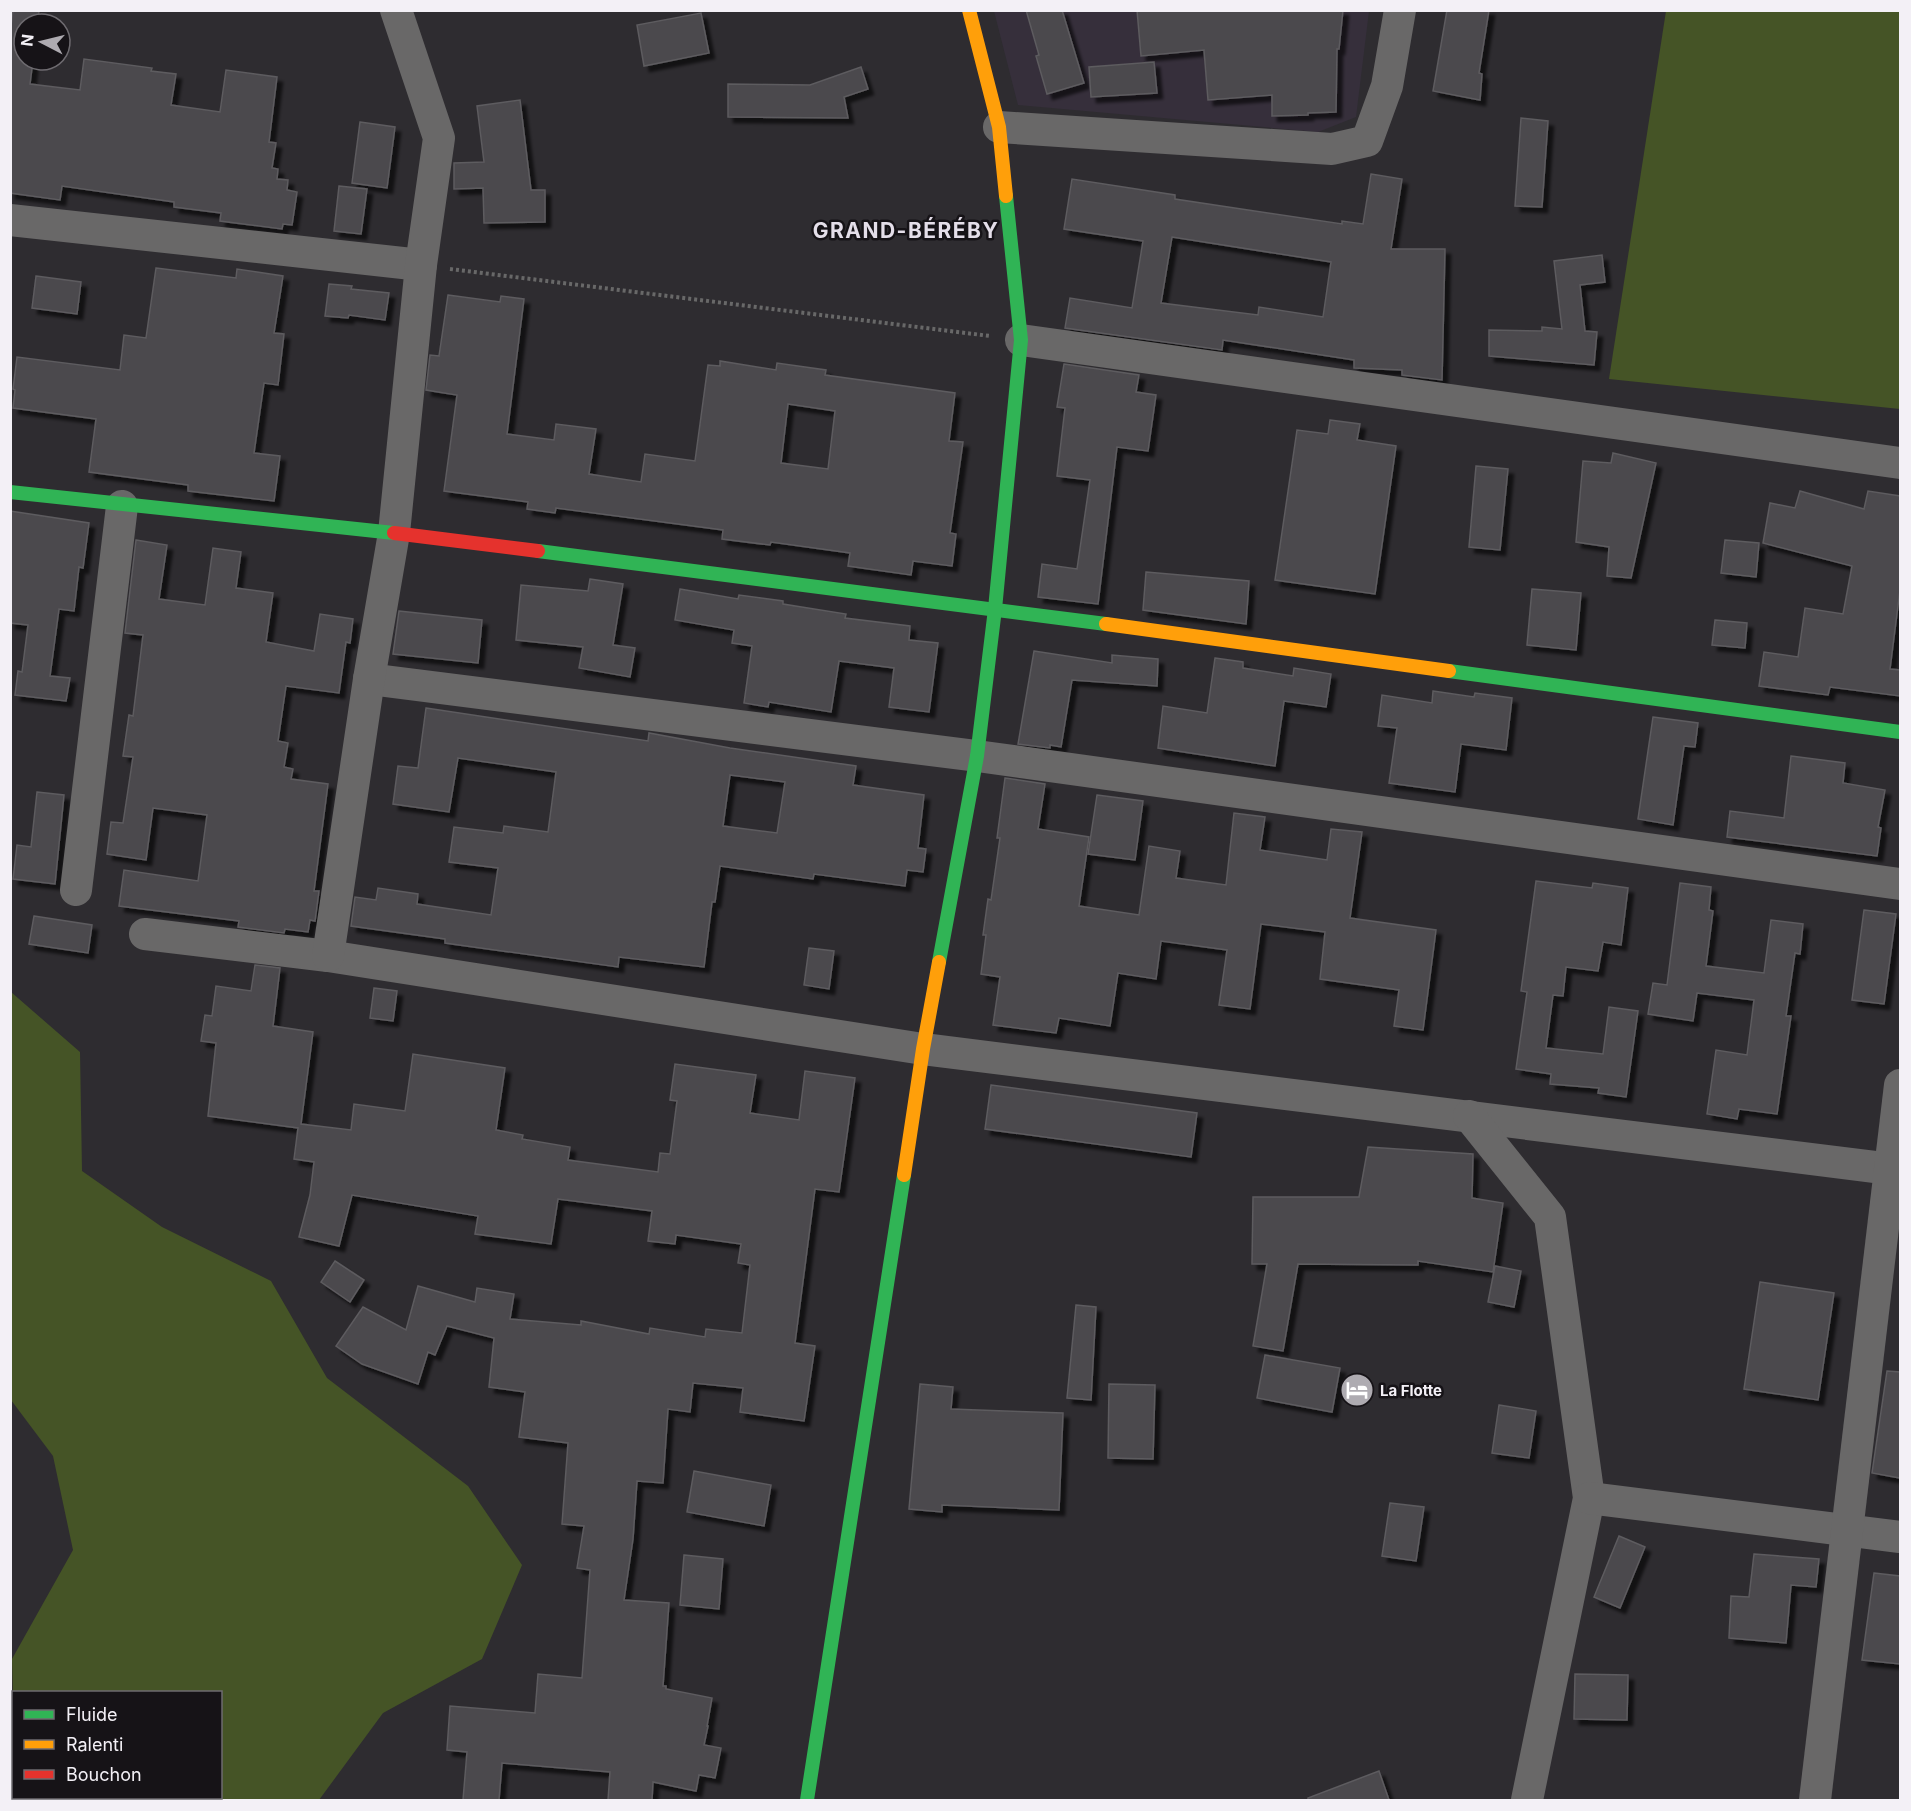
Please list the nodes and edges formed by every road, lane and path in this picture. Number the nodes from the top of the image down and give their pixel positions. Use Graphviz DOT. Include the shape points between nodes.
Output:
graph roads {
  1 [pos="396,10"];
  2 [pos="969,10"];
  3 [pos="1400,10"];
  4 [pos="999,127"];
  5 [pos="10,220"];
  6 [pos="421,265"];
  7 [pos="1021,340"];
  8 [pos="1900,463"];
  9 [pos="10,492"];
  10 [pos="122,506"];
  11 [pos="394,533"];
  12 [pos="995,609"];
  13 [pos="369,679"];
  14 [pos="1900,732"];
  15 [pos="978,756"];
  16 [pos="1900,885"];
  17 [pos="76,890"];
  18 [pos="145,934"];
  19 [pos="328,956"];
  20 [pos="923,1049"];
  21 [pos="1900,1085"];
  22 [pos="1469,1116"];
  23 [pos="1891,1169"];
  24 [pos="1589,1498"];
  25 [pos="1848,1530"];
  26 [pos="1900,1537"];
  27 [pos="807,1800"];
  28 [pos="1527,1800"];
  29 [pos="1815,1800"];
  1 -- 6 [label="street" via="439,138"];
  2 -- 4 [label="street"];
  3 -- 4 [label="street" via="1387,86 1367,141 1332,149"];
  4 -- 7 [label="street"];
  5 -- 6 [label="street"];
  6 -- 7 [label="path"];
  6 -- 11 [label="street"];
  7 -- 8 [label="street"];
  7 -- 12 [label="street"];
  9 -- 10 [label="street"];
  10 -- 11 [label="street"];
  10 -- 17 [label="street"];
  11 -- 12 [label="street"];
  11 -- 13 [label="street"];
  12 -- 14 [label="street"];
  12 -- 15 [label="street"];
  13 -- 15 [label="street"];
  13 -- 19 [label="street"];
  15 -- 16 [label="street"];
  15 -- 20 [label="street"];
  18 -- 19 [label="street"];
  19 -- 20 [label="street"];
  20 -- 22 [label="street"];
  20 -- 27 [label="street"];
  21 -- 23 [label="street"];
  22 -- 23 [label="street"];
  22 -- 24 [label="street" via="1551,1217"];
  23 -- 25 [label="street"];
  24 -- 25 [label="street"];
  24 -- 28 [label="street"];
  25 -- 26 [label="street"];
  25 -- 29 [label="street"];
}
